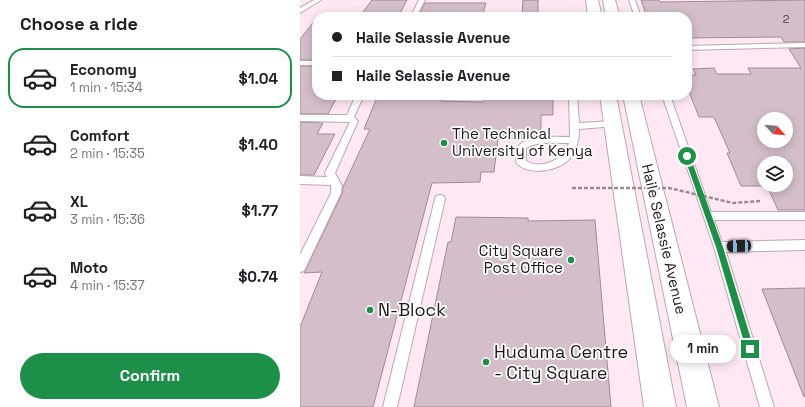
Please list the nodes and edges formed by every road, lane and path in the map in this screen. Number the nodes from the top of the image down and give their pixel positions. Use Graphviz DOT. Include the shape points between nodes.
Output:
graph roads {
  1 [pos="318,0"];
  2 [pos="422,0"];
  3 [pos="592,0"];
  4 [pos="609,0"];
  5 [pos="632,0"];
  6 [pos="300,11"];
  7 [pos="416,12"];
  8 [pos="594,12"];
  9 [pos="612,12"];
  10 [pos="636,12"];
  11 [pos="805,46"];
  12 [pos="692,48"];
  13 [pos="300,63"];
  14 [pos="312,63"];
  15 [pos="358,100"];
  16 [pos="572,100"];
  17 [pos="609,100"];
  18 [pos="631,100"];
  19 [pos="668,100"];
  20 [pos="300,118"];
  21 [pos="350,118"];
  22 [pos="613,124"];
  23 [pos="575,126"];
  24 [pos="574,140"];
  25 [pos="300,180"];
  26 [pos="334,181"];
  27 [pos="572,188"];
  28 [pos="440,199"];
  29 [pos="760,201"];
  30 [pos="707,216"];
  31 [pos="805,216"];
  32 [pos="805,245"];
  33 [pos="719,247"];
  34 [pos="300,267"];
  35 [pos="390,407"];
  36 [pos="660,407"];
  37 [pos="703,407"];
  38 [pos="768,407"];
  1 -- 6 [label="lane"];
  2 -- 7 [label="lane"];
  3 -- 8 [label="main road"];
  4 -- 9 [label="main road"];
  5 -- 10 [label="lane"];
  11 -- 12 [label="lane"];
  13 -- 14 [label="lane"];
  15 -- 21 [label="lane"];
  16 -- 23 [label="lane"];
  17 -- 22 [label="main road, Haile Selassie Avenue"];
  18 -- 37 [label="main road, Haile Selassie Avenue"];
  19 -- 30 [label="lane"];
  20 -- 21 [label="lane"];
  21 -- 26 [label="lane" via="354,121 353,127 330,173"];
  22 -- 23 [label="lane"];
  22 -- 36 [label="main road, Haile Selassie Avenue"];
  23 -- 24 [label="lane"];
  24 -- 24 [label="lane" via="532,141 522,146 521,162 535,168 555,165 570,154"];
  25 -- 26 [label="lane"];
  26 -- 34 [label="lane" via="337,186 336,193"];
  27 -- 29 [label="path, bridge" via="669,188 733,203"];
  28 -- 35 [label="lane"];
  30 -- 31 [label="lane"];
  30 -- 33 [label="lane"];
  32 -- 33 [label="lane"];
  33 -- 38 [label="lane"];
}
